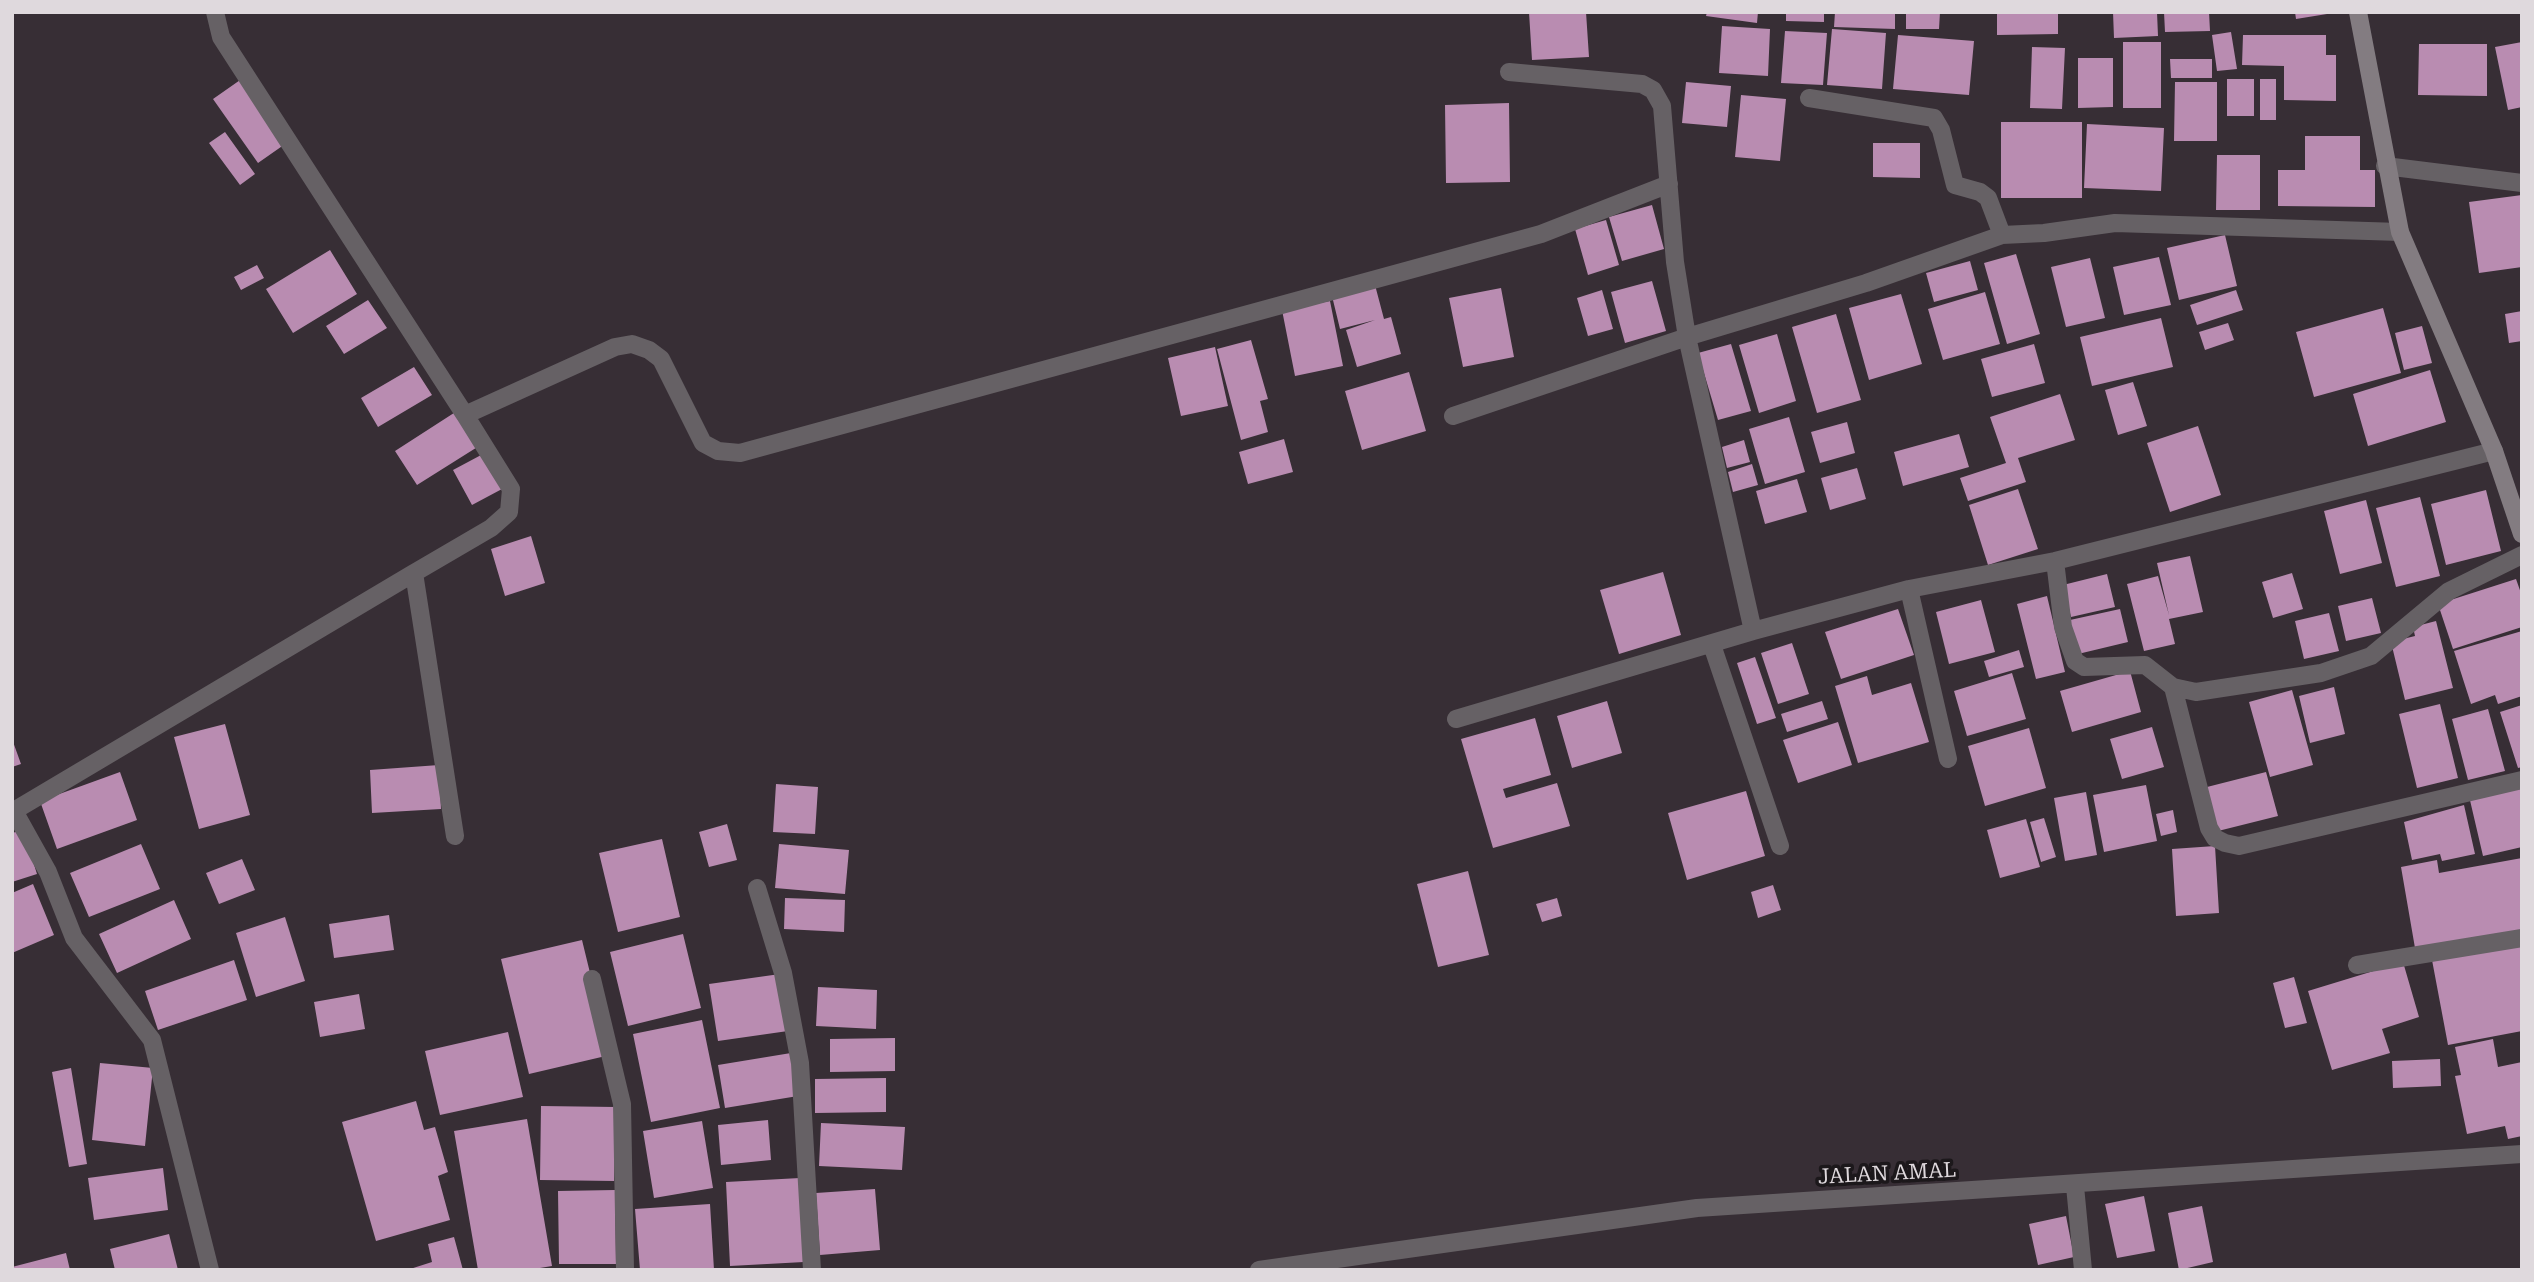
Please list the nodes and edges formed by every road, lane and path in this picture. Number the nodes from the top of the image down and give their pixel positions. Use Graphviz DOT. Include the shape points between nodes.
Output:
graph roads {
  1 [pos="215,12"];
  2 [pos="2358,12"];
  3 [pos="1509,72"];
  4 [pos="1809,98"];
  5 [pos="2385,166"];
  6 [pos="2522,183"];
  7 [pos="1669,184"];
  8 [pos="2400,232"];
  9 [pos="2002,235"];
  10 [pos="1688,337"];
  11 [pos="465,415"];
  12 [pos="1452,416"];
  13 [pos="2494,451"];
  14 [pos="2522,534"];
  15 [pos="2522,555"];
  16 [pos="2055,561"];
  17 [pos="414,573"];
  18 [pos="1909,589"];
  19 [pos="1753,631"];
  20 [pos="1712,645"];
  21 [pos="2173,687"];
  22 [pos="1456,719"];
  23 [pos="1948,760"];
  24 [pos="2522,780"];
  25 [pos="13,812"];
  26 [pos="455,836"];
  27 [pos="1780,846"];
  28 [pos="757,888"];
  29 [pos="2522,938"];
  30 [pos="2357,965"];
  31 [pos="592,979"];
  32 [pos="2522,1154"];
  33 [pos="2075,1186"];
  34 [pos="211,1270"];
  35 [pos="625,1270"];
  36 [pos="812,1270"];
  37 [pos="1259,1270"];
  38 [pos="2083,1270"];
  1 -- 11 [label="street" via="221,37"];
  2 -- 5 [label="street"];
  3 -- 7 [label="street" via="1642,84 1653,90 1662,106"];
  4 -- 9 [label="street" via="1934,118 1955,185 1988,198"];
  5 -- 6 [label="street"];
  5 -- 8 [label="street"];
  7 -- 10 [label="street" via="1675,262"];
  7 -- 11 [label="street" via="1541,234 740,453 718,451 703,443 660,359 632,344 615,347"];
  8 -- 9 [label="street" via="2115,223"];
  8 -- 13 [label="street"];
  9 -- 10 [label="street" via="1866,284"];
  10 -- 12 [label="street"];
  10 -- 19 [label="street"];
  11 -- 17 [label="street" via="511,489 509,512 491,528"];
  13 -- 14 [label="street"];
  13 -- 16 [label="street"];
  15 -- 21 [label="street" via="2449,592 2371,656 2321,673 2219,691"];
  16 -- 18 [label="street"];
  16 -- 21 [label="street" via="2063,627 2075,661 2084,667 2146,665"];
  17 -- 25 [label="street"];
  17 -- 26 [label="street"];
  18 -- 19 [label="street"];
  18 -- 23 [label="street"];
  19 -- 20 [label="street"];
  20 -- 22 [label="street"];
  20 -- 27 [label="street"];
  21 -- 24 [label="street" via="2209,828 2225,843 2239,846"];
  25 -- 34 [label="street" via="48,872 74,938 152,1041"];
  28 -- 36 [label="street" via="783,974 800,1063"];
  29 -- 30 [label="street"];
  31 -- 35 [label="street" via="622,1104"];
  32 -- 33 [label="street, JALAN AMAL"];
  33 -- 37 [label="street, JALAN AMAL" via="1698,1208"];
  33 -- 38 [label="street"];
}
